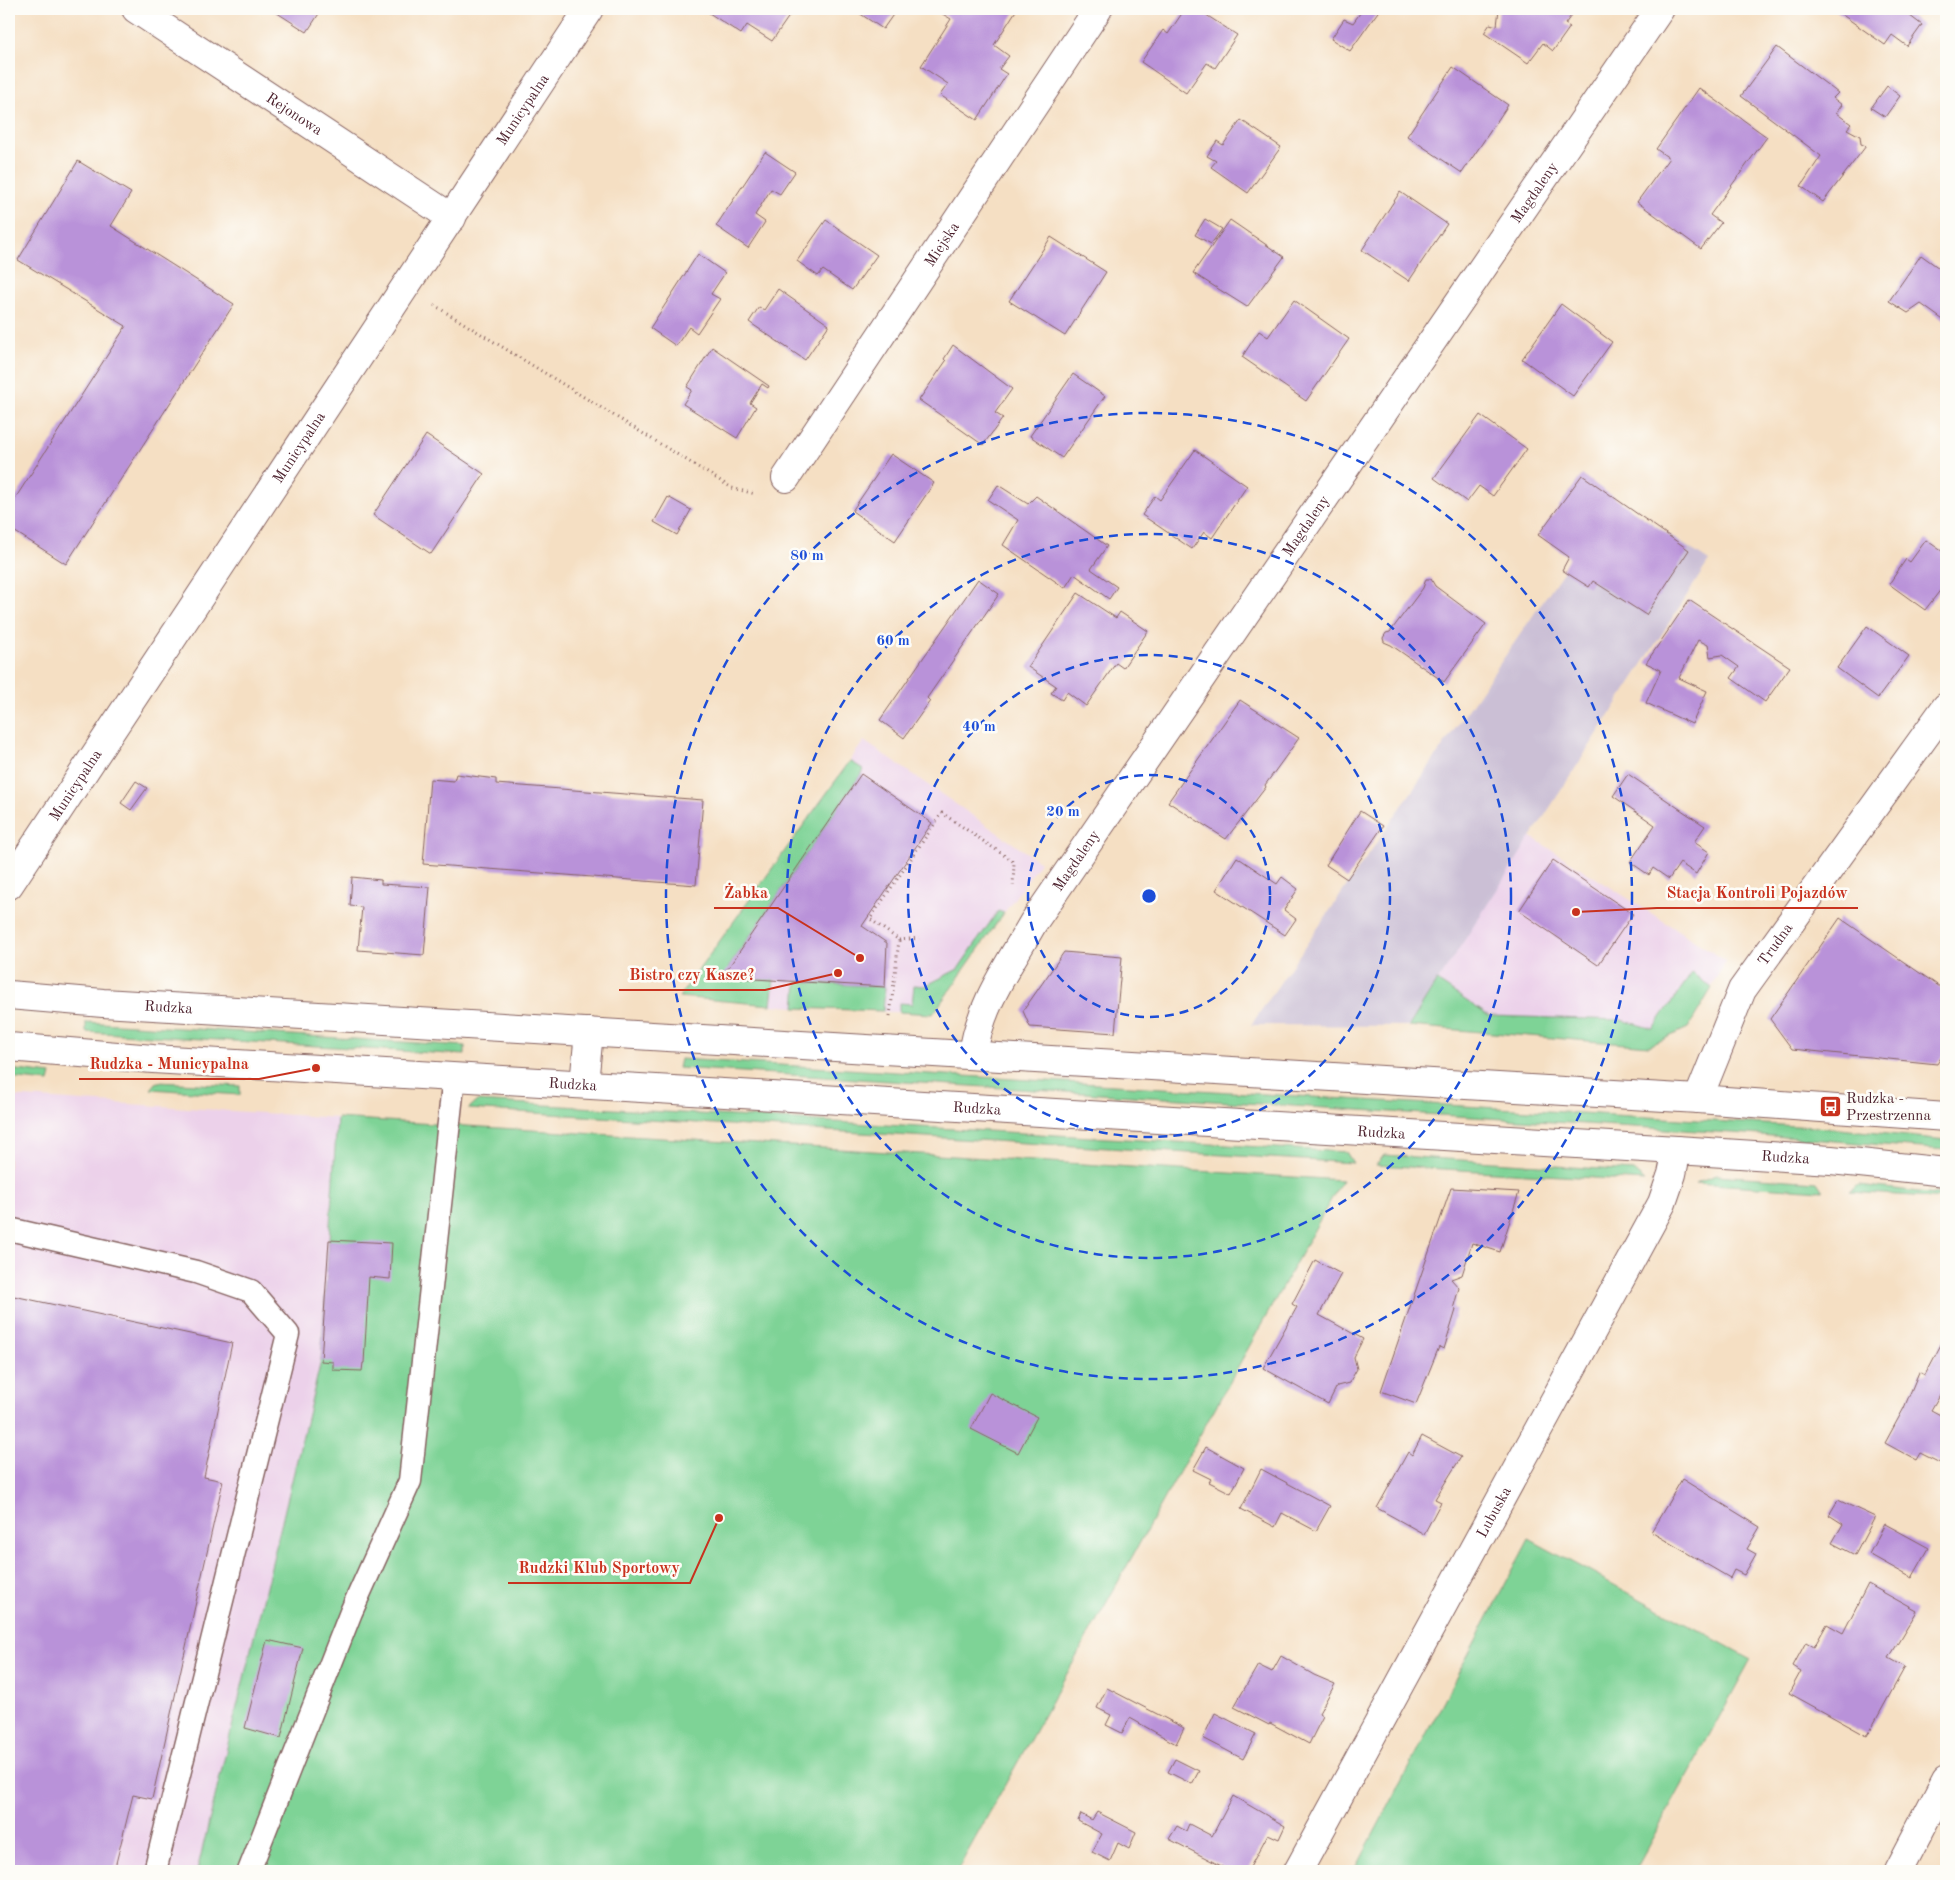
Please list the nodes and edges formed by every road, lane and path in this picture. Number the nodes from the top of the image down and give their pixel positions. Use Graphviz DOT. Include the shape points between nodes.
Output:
graph roads {
  1 [pos="136,9"];
  2 [pos="589,9"];
  3 [pos="1098,9"];
  4 [pos="1660,9"];
  5 [pos="452,218"];
  6 [pos="406,287"];
  7 [pos="786,478"];
  8 [pos="1946,708"];
  9 [pos="9,885"];
  10 [pos="1012,895"];
  11 [pos="919,938"];
  12 [pos="898,940"];
  13 [pos="9,995"];
  14 [pos="889,1024"];
  15 [pos="589,1032"];
  16 [pos="9,1047"];
  17 [pos="973,1055"];
  18 [pos="454,1076"];
  19 [pos="584,1084"];
  20 [pos="1698,1099"];
  21 [pos="1946,1117"];
  22 [pos="1677,1150"];
  23 [pos="1946,1172"];
  24 [pos="9,1229"];
  25 [pos="1946,1779"];
  26 [pos="155,1871"];
  27 [pos="249,1871"];
  28 [pos="1298,1871"];
  29 [pos="1898,1871"];
  1 -- 5 [label="street, Rejonowa"];
  2 -- 5 [label="street, Municypalna"];
  3 -- 7 [label="street, Miejska"];
  4 -- 17 [label="street, Magdaleny" via="1033,923 985,1006"];
  5 -- 6 [label="street, Municypalna"];
  6 -- 7 [label="path" via="732,488 757,494 771,491"];
  6 -- 9 [label="street, Municypalna"];
  8 -- 20 [label="street, Trudna" via="1742,990"];
  10 -- 12 [label="path" via="1014,862 942,813 870,919"];
  11 -- 12 [label="path"];
  12 -- 14 [label="path"];
  13 -- 15 [label="street, Rudzka"];
  15 -- 17 [label="street, Rudzka"];
  15 -- 19 [label="street"];
  16 -- 18 [label="street, Rudzka" via="153,1059"];
  17 -- 20 [label="street, Rudzka"];
  18 -- 19 [label="street, Rudzka"];
  18 -- 27 [label="lane" via="410,1481 351,1612"];
  19 -- 22 [label="street, Rudzka"];
  20 -- 21 [label="street, Rudzka"];
  22 -- 23 [label="street, Rudzka" via="1831,1160"];
  22 -- 28 [label="street, Lubuska" via="1662,1203"];
  24 -- 26 [label="lane" via="196,1272 251,1291 288,1334"];
  25 -- 29 [label="street"];
}
